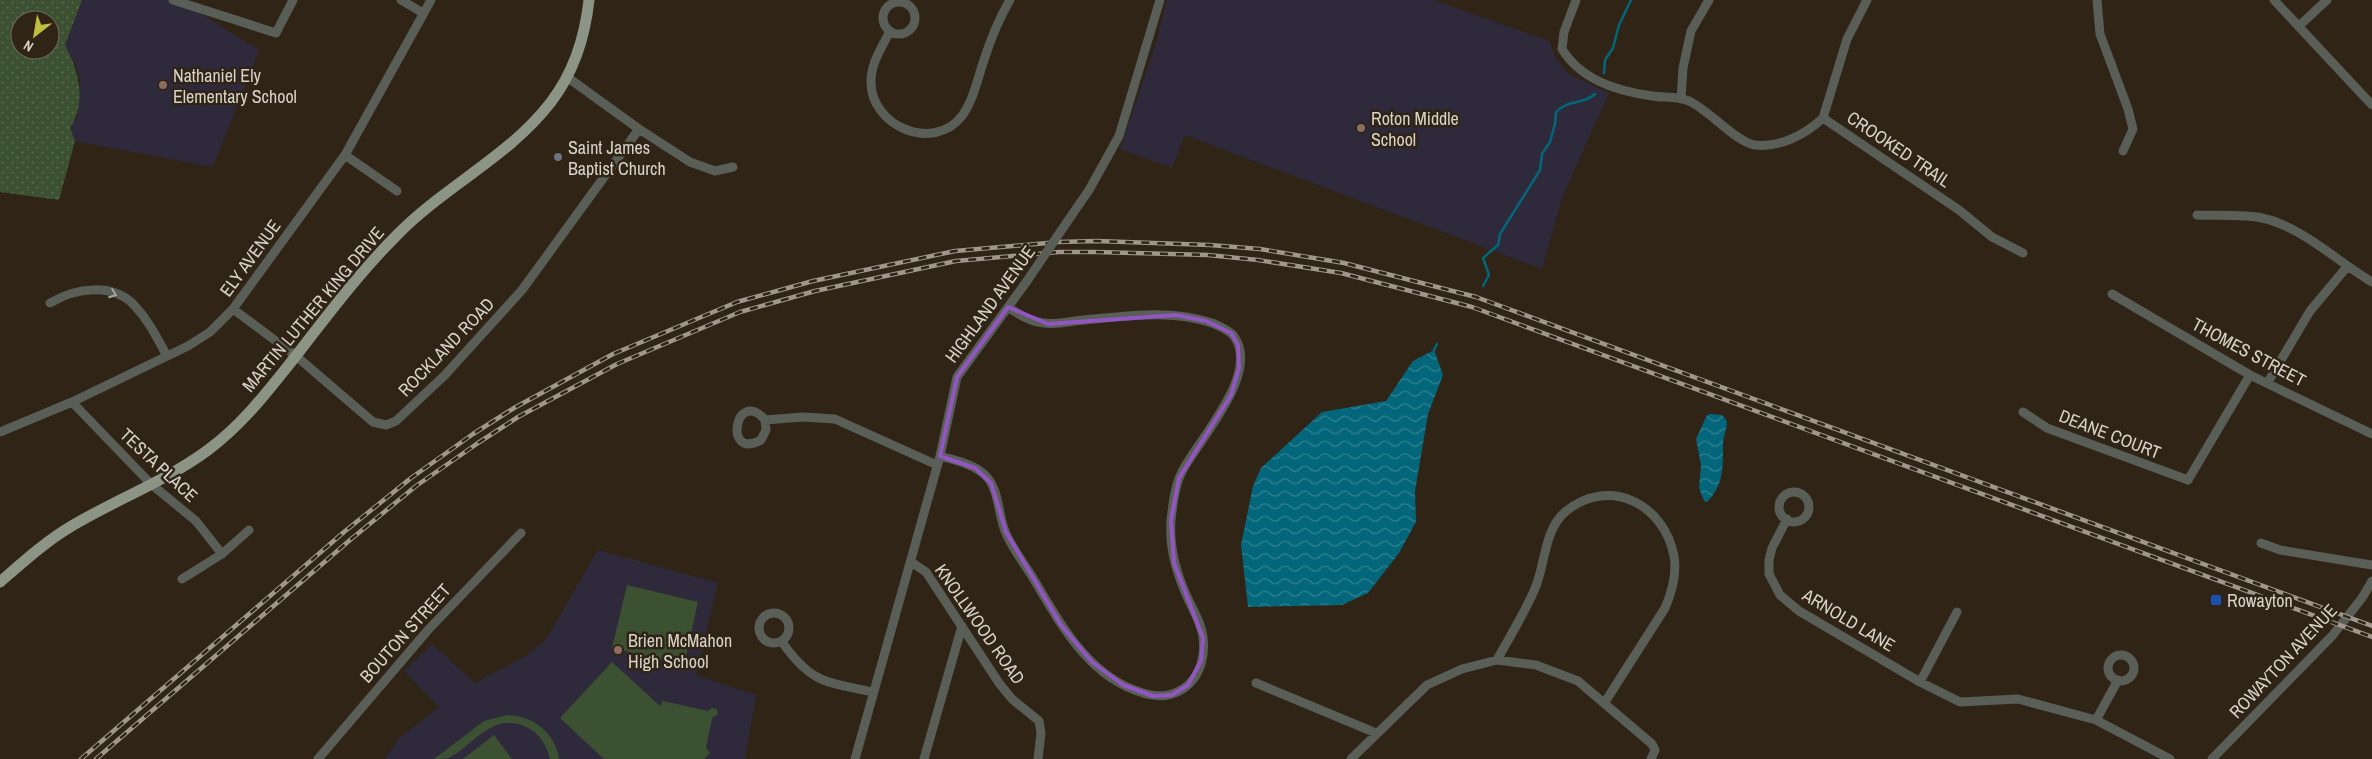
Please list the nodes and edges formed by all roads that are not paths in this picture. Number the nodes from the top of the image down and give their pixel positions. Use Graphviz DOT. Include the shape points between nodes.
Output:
graph roads {
  1 [pos="173,0"];
  2 [pos="293,0"];
  3 [pos="401,0"];
  4 [pos="431,0"];
  5 [pos="589,0"];
  6 [pos="1010,0"];
  7 [pos="1160,0"];
  8 [pos="1576,0"];
  9 [pos="1709,0"];
  10 [pos="1867,0"];
  11 [pos="2097,0"];
  12 [pos="2274,0"];
  13 [pos="2327,0"];
  14 [pos="423,13"];
  15 [pos="2299,26"];
  16 [pos="890,31"];
  17 [pos="567,77"];
  18 [pos="1681,98"];
  19 [pos="2372,105"];
  20 [pos="1824,118"];
  21 [pos="639,129"];
  22 [pos="2123,150"];
  23 [pos="345,154"];
  24 [pos="733,167"];
  25 [pos="397,191"];
  26 [pos="2197,215"];
  27 [pos="2023,253"];
  28 [pos="2346,268"];
  29 [pos="2372,282"];
  30 [pos="2112,294"];
  31 [pos="50,303"];
  32 [pos="1008,307"];
  33 [pos="233,309"];
  34 [pos="166,356"];
  35 [pos="296,356"];
  36 [pos="2250,375"];
  37 [pos="2268,382"];
  38 [pos="72,402"];
  39 [pos="2023,412"];
  40 [pos="765,420"];
  41 [pos="0,432"];
  42 [pos="2372,434"];
  43 [pos="938,460"];
  44 [pos="151,484"];
  45 [pos="1786,520"];
  46 [pos="249,530"];
  47 [pos="521,533"];
  48 [pos="2261,543"];
  49 [pos="222,554"];
  50 [pos="911,562"];
  51 [pos="2372,565"];
  52 [pos="182,579"];
  53 [pos="2372,581"];
  54 [pos="0,582"];
  55 [pos="1957,612"];
  56 [pos="962,626"];
  57 [pos="782,642"];
  58 [pos="1497,660"];
  59 [pos="2118,680"];
  60 [pos="1920,682"];
  61 [pos="1256,683"];
  62 [pos="873,692"];
  63 [pos="1605,702"];
  64 [pos="2096,720"];
  65 [pos="1376,733"];
  66 [pos="318,759"];
  67 [pos="855,759"];
  68 [pos="924,759"];
  69 [pos="1038,759"];
  70 [pos="1351,759"];
  71 [pos="1651,759"];
  72 [pos="2170,759"];
  73 [pos="2212,759"];
  1 -- 2 [label="street" via="276,33"];
  3 -- 14 [label="street"];
  4 -- 14 [label="street, ELY AVENUE"];
  5 -- 17 [label="main road, MARTIN LUTHER KING DRIVE" via="580,48"];
  6 -- 16 [label="street" via="992,36 972,97 962,116 948,128 932,133 896,126 882,112 874,96 872,68"];
  7 -- 32 [label="street, HIGHLAND AVENUE, bridge" via="1119,136 1089,190"];
  8 -- 18 [label="street, CROOKED TRAIL" via="1564,32 1562,49 1571,64 1592,79 1627,92"];
  9 -- 18 [label="street" via="1691,31"];
  10 -- 20 [label="street" via="1847,39"];
  11 -- 22 [label="street" via="2100,34 2133,129"];
  12 -- 15 [label="street"];
  13 -- 15 [label="street"];
  14 -- 23 [label="street, ELY AVENUE"];
  15 -- 19 [label="street"];
  17 -- 21 [label="street"];
  17 -- 35 [label="main road, MARTIN LUTHER KING DRIVE" via="528,128 396,236"];
  18 -- 20 [label="street, CROOKED TRAIL" via="1753,145 1770,146 1789,139"];
  20 -- 27 [label="street, CROOKED TRAIL" via="1959,210 1992,237"];
  21 -- 24 [label="street" via="690,162 715,172"];
  21 -- 35 [label="street, ROCKLAND ROAD" via="522,290 445,376 396,421 386,425 373,422"];
  23 -- 25 [label="street"];
  23 -- 33 [label="street, ELY AVENUE"];
  26 -- 28 [label="street" via="2262,218 2305,236"];
  28 -- 29 [label="street"];
  28 -- 37 [label="street" via="2310,311"];
  30 -- 36 [label="street, THOMES STREET"];
  31 -- 34 [label="street, one-way" via="65,294 102,290 122,297 135,306 148,322"];
  32 -- 43 [label="street, HIGHLAND AVENUE" via="957,378"];
  32 -- 43 [label="street" via="1025,318 1048,324 1134,315 1176,315 1219,326 1231,333 1238,345 1240,368 1231,395 1184,468 1176,488 1171,520 1170,545 1174,563 1203,638 1198,670 1188,685 1172,696 1153,696 1123,685 1092,662 1061,625 1006,532 988,479 975,468"];
  33 -- 34 [label="street, ELY AVENUE" via="210,332"];
  33 -- 35 [label="street, ROCKLAND ROAD"];
  34 -- 38 [label="street, ELY AVENUE"];
  35 -- 44 [label="main road, MARTIN LUTHER KING DRIVE" via="260,402 230,433 187,464"];
  36 -- 37 [label="street, THOMES STREET"];
  36 -- 39 [label="street, DEANE COURT" via="2188,480 2047,428"];
  37 -- 42 [label="street, THOMES STREET"];
  38 -- 41 [label="street, ELY AVENUE"];
  38 -- 44 [label="street, TESTA PLACE"];
  40 -- 43 [label="street" via="834,419"];
  43 -- 50 [label="street, HIGHLAND AVENUE"];
  44 -- 49 [label="street, TESTA PLACE" via="196,521"];
  44 -- 54 [label="main road, MARTIN LUTHER KING DRIVE" via="68,528"];
  45 -- 60 [label="street, ARNOLD LANE" via="1769,560 1769,574 1780,595 1799,612"];
  46 -- 49 [label="street"];
  47 -- 66 [label="street, BOUTON STREET" via="428,630"];
  48 -- 51 [label="street" via="2280,550"];
  49 -- 52 [label="street"];
  50 -- 56 [label="street, KNOLLWOOD ROAD" via="926,572"];
  50 -- 62 [label="street, HIGHLAND AVENUE"];
  53 -- 73 [label="street, ROWAYTON AVENUE" via="2332,636"];
  55 -- 60 [label="street"];
  56 -- 68 [label="street"];
  56 -- 69 [label="street, KNOLLWOOD ROAD" via="999,683 1012,699 1039,721"];
  57 -- 62 [label="street" via="809,674 830,683"];
  58 -- 63 [label="street" via="1536,665 1558,672 1578,681"];
  58 -- 63 [label="street" via="1536,585 1551,534 1564,513 1588,499 1624,496 1650,514 1667,536 1674,555 1674,579 1665,608"];
  58 -- 65 [label="street" via="1462,669 1427,685"];
  59 -- 64 [label="street"];
  60 -- 64 [label="street, ARNOLD LANE" via="1960,702 2018,698"];
  61 -- 65 [label="street"];
  62 -- 67 [label="street, HIGHLAND AVENUE"];
  63 -- 71 [label="street" via="1652,744 1655,750"];
  64 -- 72 [label="street, ARNOLD LANE"];
  65 -- 70 [label="street"];
}
